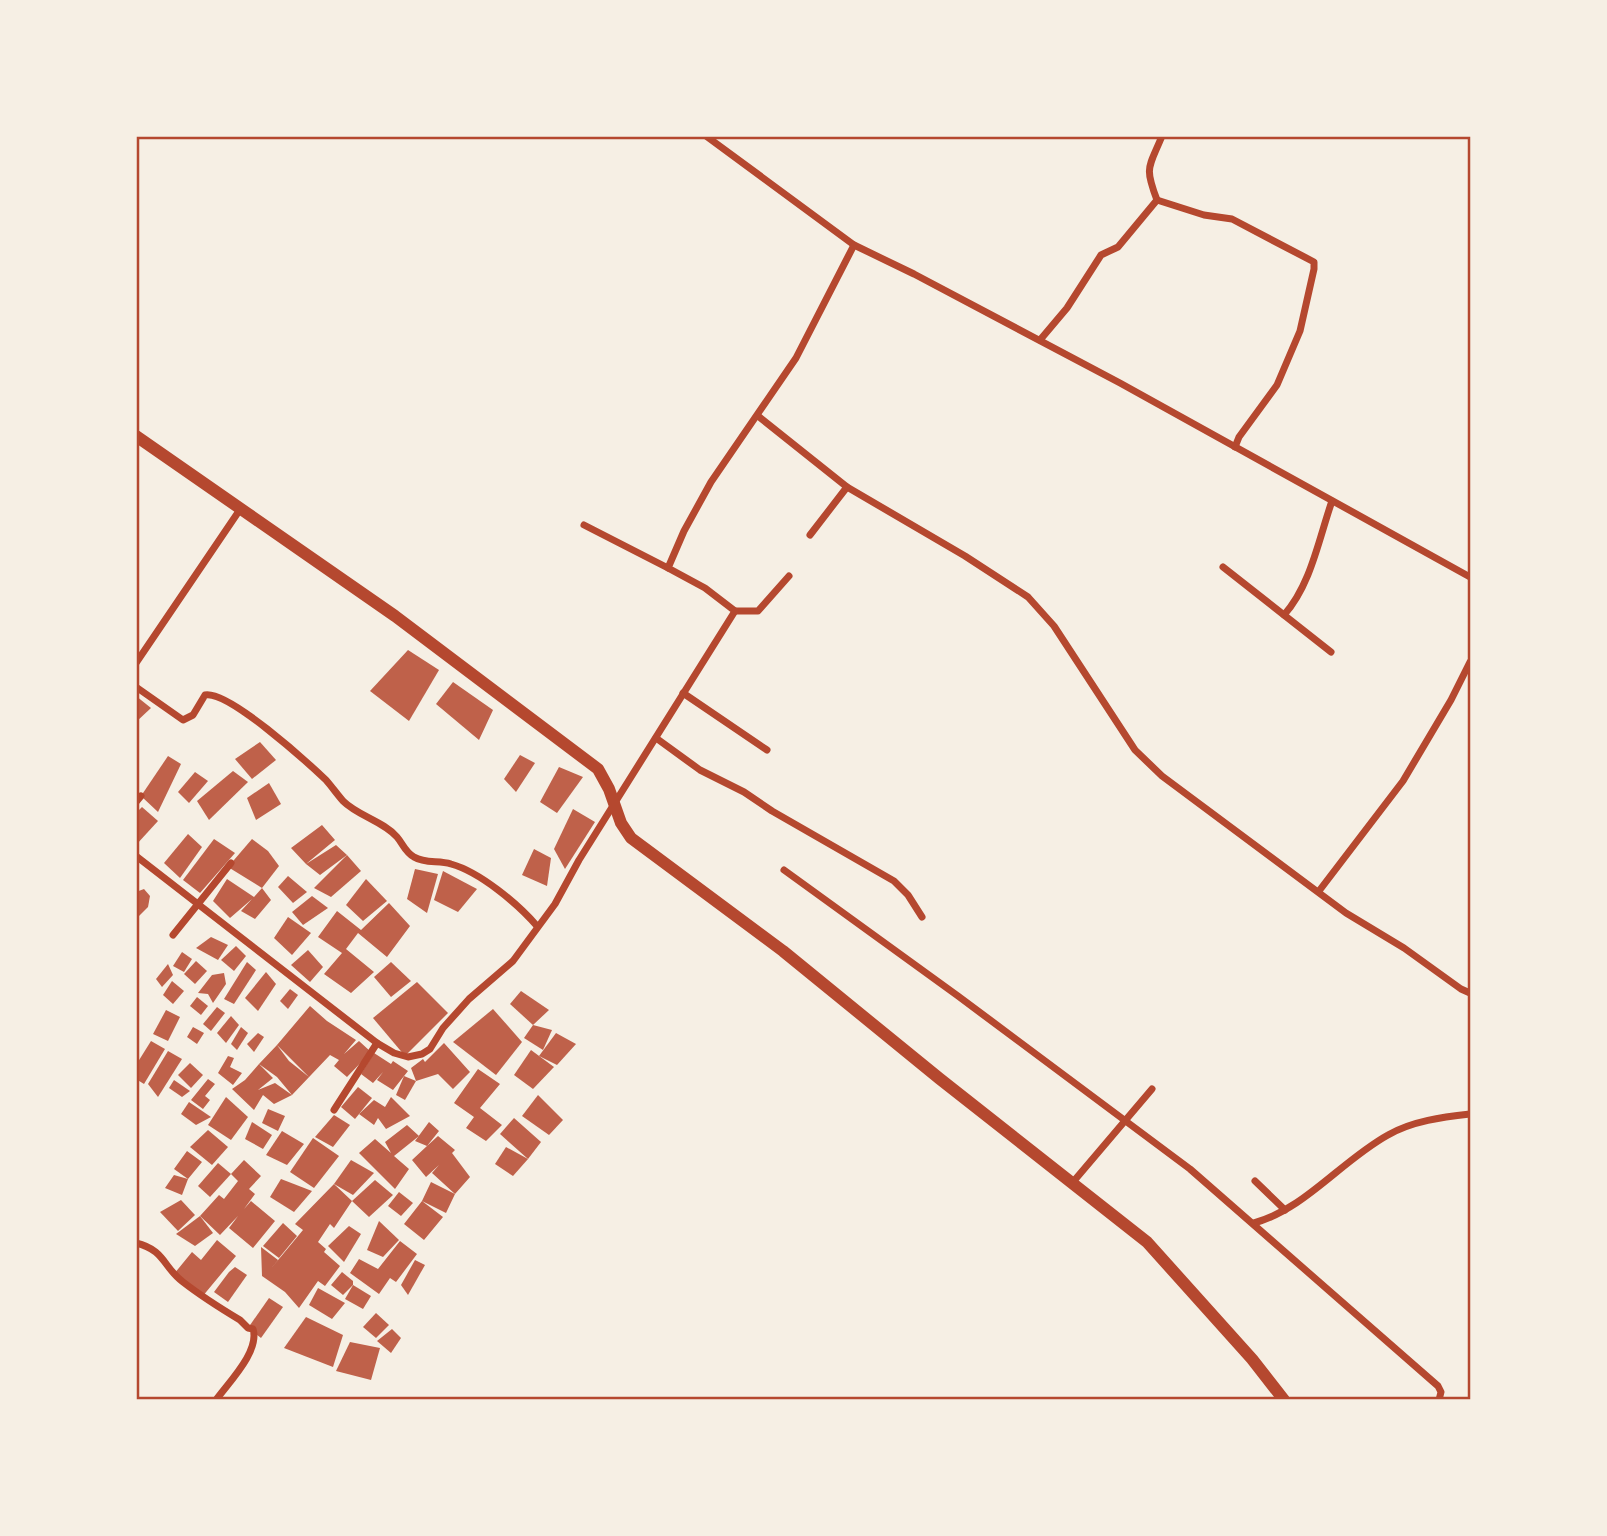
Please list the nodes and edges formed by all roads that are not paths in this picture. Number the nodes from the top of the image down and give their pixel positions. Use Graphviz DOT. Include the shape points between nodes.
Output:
graph roads {
  1 [pos="706,136"];
  2 [pos="1162,136"];
  3 [pos="1157,200"];
  4 [pos="853,245"];
  5 [pos="1040,340"];
  6 [pos="758,416"];
  7 [pos="136,436"];
  8 [pos="1235,447"];
  9 [pos="847,487"];
  10 [pos="1332,501"];
  11 [pos="241,508"];
  12 [pos="584,525"];
  13 [pos="810,535"];
  14 [pos="1223,567"];
  15 [pos="668,568"];
  16 [pos="789,576"];
  17 [pos="1471,578"];
  18 [pos="735,611"];
  19 [pos="1284,615"];
  20 [pos="1331,652"];
  21 [pos="1471,662"];
  22 [pos="136,663"];
  23 [pos="136,687"];
  24 [pos="683,693"];
  25 [pos="656,738"];
  26 [pos="767,750"];
  27 [pos="614,806"];
  28 [pos="136,856"];
  29 [pos="231,863"];
  30 [pos="784,870"];
  31 [pos="1319,891"];
  32 [pos="199,903"];
  33 [pos="922,917"];
  34 [pos="537,926"];
  35 [pos="173,935"];
  36 [pos="1471,993"];
  37 [pos="377,1042"];
  38 [pos="1152,1090"];
  39 [pos="334,1110"];
  40 [pos="1471,1114"];
  41 [pos="1125,1120"];
  42 [pos="1255,1181"];
  43 [pos="1073,1182"];
  44 [pos="1283,1208"];
  45 [pos="1254,1223"];
  46 [pos="136,1243"];
  47 [pos="216,1399"];
  48 [pos="1284,1399"];
  49 [pos="1439,1399"];
  1 -- 4 [label="street"];
  2 -- 3 [label="street" via="1148,170"];
  3 -- 5 [label="street" via="1118,247 1101,255"];
  3 -- 8 [label="street" via="1232,219 1314,262 1300,331 1277,385"];
  4 -- 5 [label="street"];
  4 -- 6 [label="street" via="796,358"];
  5 -- 8 [label="street"];
  6 -- 9 [label="street"];
  6 -- 15 [label="street" via="711,482"];
  7 -- 11 [label="street"];
  8 -- 10 [label="street"];
  9 -- 13 [label="street"];
  9 -- 31 [label="street" via="1028,597 1054,626 1112,717 1148,763"];
  10 -- 17 [label="street"];
  10 -- 19 [label="street" via="1304,585"];
  11 -- 22 [label="street"];
  11 -- 27 [label="street" via="395,616 598,769"];
  12 -- 15 [label="street"];
  14 -- 19 [label="street"];
  15 -- 18 [label="street"];
  16 -- 18 [label="street" via="758,611"];
  18 -- 24 [label="street"];
  19 -- 20 [label="street"];
  21 -- 31 [label="street" via="1403,781"];
  23 -- 34 [label="street" via="183,720 193,715 205,695 225,699 278,738 346,803 397,837 411,855 471,874 518,905"];
  24 -- 25 [label="street"];
  24 -- 26 [label="street"];
  25 -- 27 [label="street"];
  25 -- 33 [label="street" via="700,770 894,881"];
  27 -- 34 [label="street"];
  27 -- 43 [label="street" via="631,838 783,951"];
  28 -- 32 [label="street"];
  29 -- 32 [label="street"];
  30 -- 41 [label="street"];
  31 -- 36 [label="street"];
  32 -- 35 [label="street"];
  32 -- 37 [label="street"];
  34 -- 37 [label="street" via="513,961 469,999 429,1049 408,1057"];
  37 -- 39 [label="street"];
  38 -- 41 [label="street"];
  40 -- 44 [label="street" via="1442,1117 1391,1133"];
  41 -- 43 [label="street"];
  41 -- 45 [label="street"];
  42 -- 44 [label="street"];
  43 -- 48 [label="street" via="1160,1255"];
  44 -- 45 [label="street"];
  45 -- 49 [label="street" via="1438,1386"];
  46 -- 47 [label="street" via="153,1249 181,1281 253,1329 253,1348"];
}
